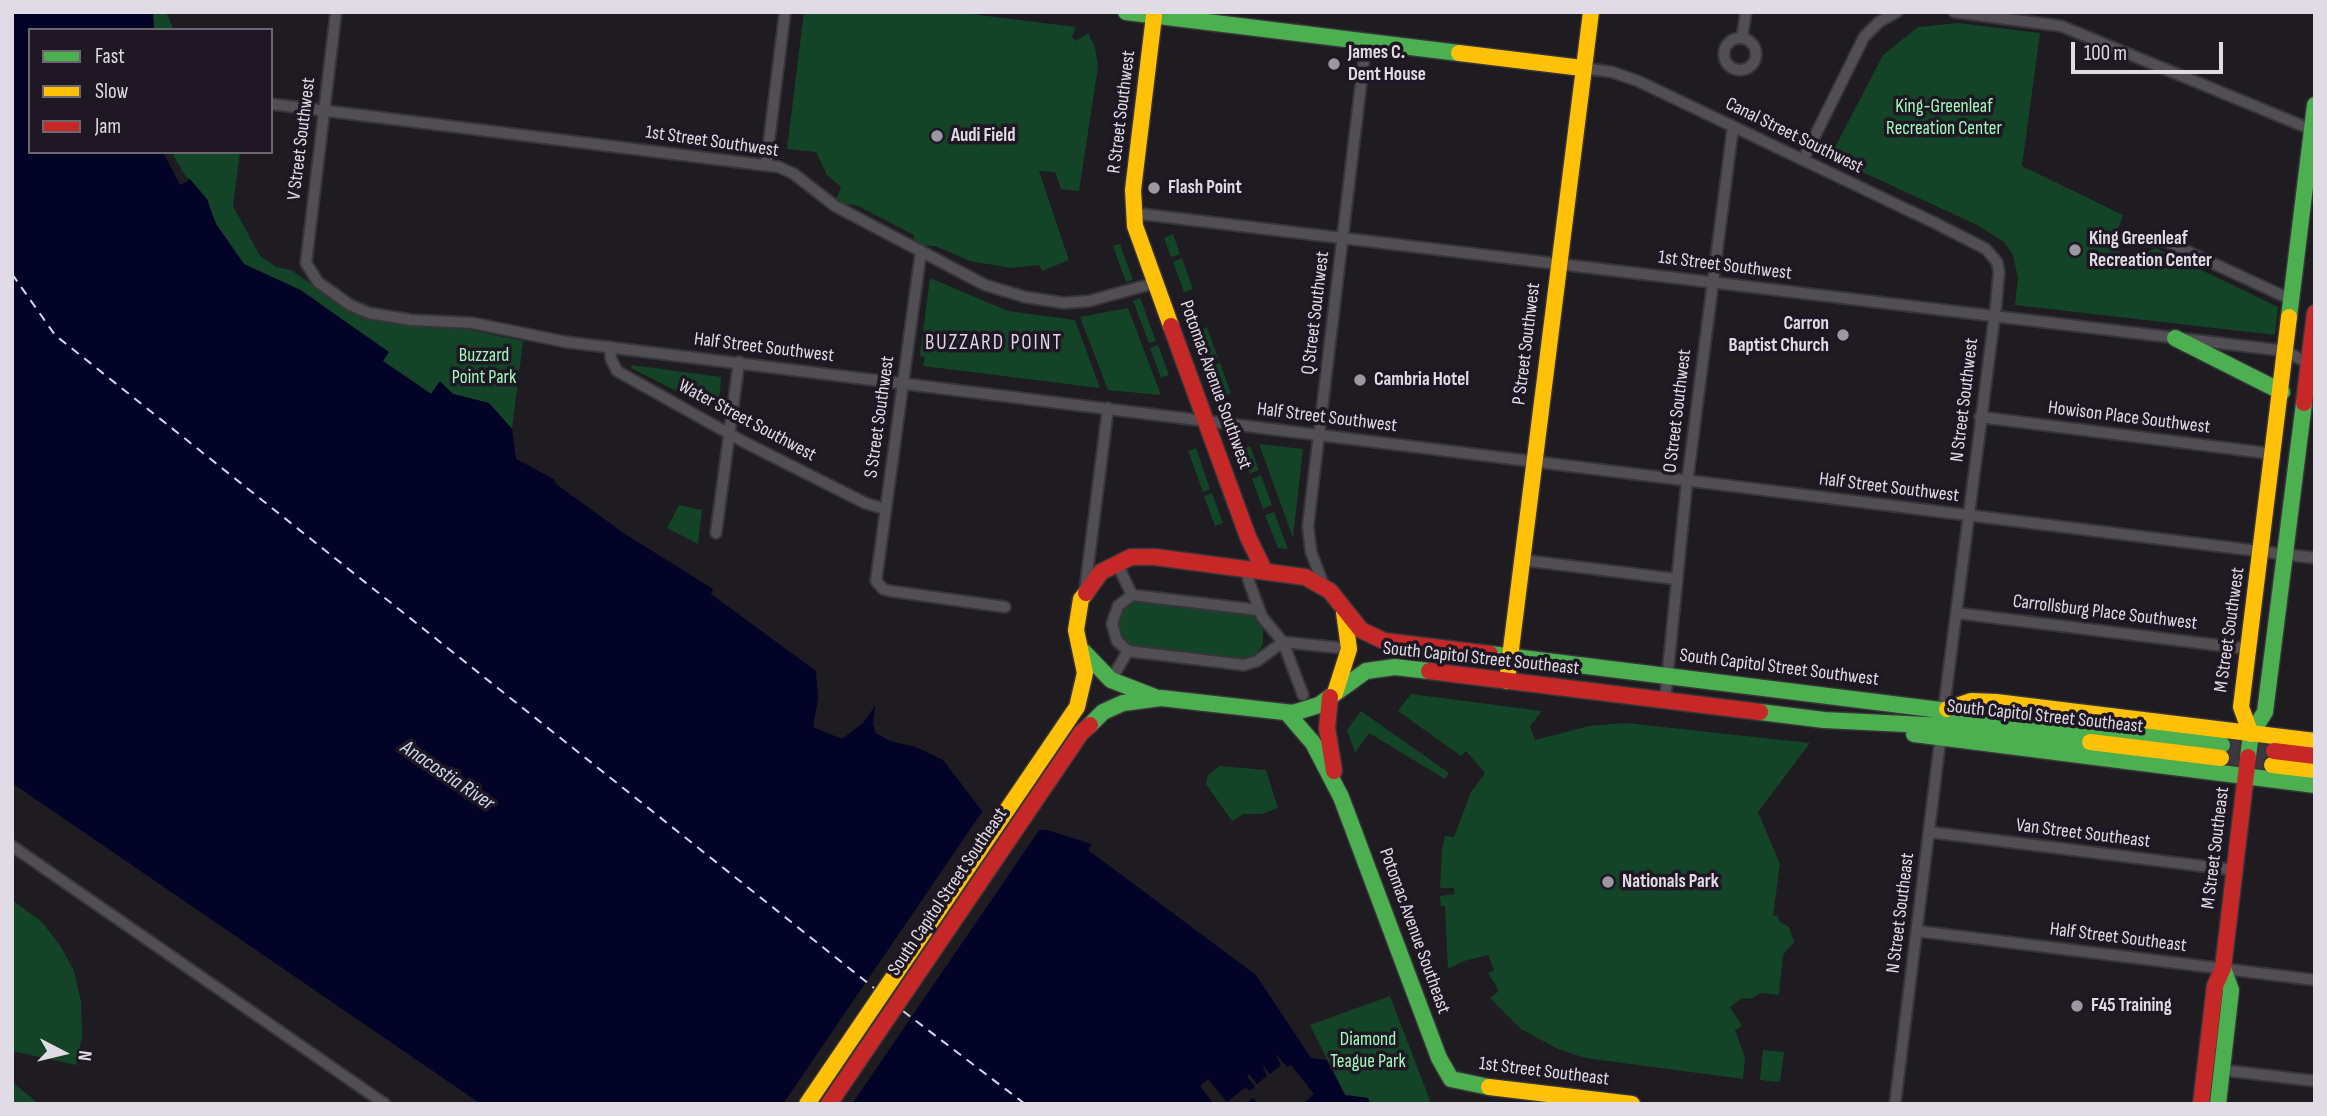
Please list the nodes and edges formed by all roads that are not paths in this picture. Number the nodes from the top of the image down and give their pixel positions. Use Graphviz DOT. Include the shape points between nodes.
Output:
graph roads {
  1 [pos="335,12"];
  2 [pos="785,12"];
  3 [pos="1126,12"];
  4 [pos="1591,12"];
  5 [pos="1746,12"];
  6 [pos="1897,12"];
  7 [pos="1954,12"];
  8 [pos="1154,16"];
  9 [pos="1742,38"];
  10 [pos="1366,42"];
  11 [pos="1582,68"];
  12 [pos="273,104"];
  13 [pos="2315,106"];
  14 [pos="324,110"];
  15 [pos="1733,127"];
  16 [pos="2314,130"];
  17 [pos="1803,160"];
  18 [pos="766,165"];
  19 [pos="1133,213"];
  20 [pos="1342,237"];
  21 [pos="2131,240"];
  22 [pos="1986,249"];
  23 [pos="921,251"];
  24 [pos="1558,263"];
  25 [pos="308,270"];
  26 [pos="1712,282"];
  27 [pos="1156,283"];
  28 [pos="2292,300"];
  29 [pos="2315,313"];
  30 [pos="1994,316"];
  31 [pos="2175,338"];
  32 [pos="610,347"];
  33 [pos="2286,351"];
  34 [pos="739,362"];
  35 [pos="2309,364"];
  36 [pos="902,383"];
  37 [pos="2282,392"];
  38 [pos="1108,408"];
  39 [pos="1980,417"];
  40 [pos="1206,421"];
  41 [pos="730,433"];
  42 [pos="1319,435"];
  43 [pos="2274,454"];
  44 [pos="1534,462"];
  45 [pos="1687,481"];
  46 [pos="886,509"];
  47 [pos="1968,515"];
  48 [pos="716,533"];
  49 [pos="2262,551"];
  50 [pos="2285,554"];
  51 [pos="2315,558"];
  52 [pos="1522,560"];
  53 [pos="1264,570"];
  54 [pos="1121,572"];
  55 [pos="1248,579"];
  56 [pos="1676,579"];
  57 [pos="1325,586"];
  58 [pos="1085,591"];
  59 [pos="1132,595"];
  60 [pos="1004,607"];
  61 [pos="1343,608"];
  62 [pos="1258,610"];
  63 [pos="1956,613"];
  64 [pos="1283,642"];
  65 [pos="1081,648"];
  66 [pos="1341,648"];
  67 [pos="2249,649"];
  68 [pos="1128,651"];
  69 [pos="1510,656"];
  70 [pos="1115,673"];
  71 [pos="1668,676"];
  72 [pos="1507,681"];
  73 [pos="1303,695"];
  74 [pos="1332,695"];
  75 [pos="1161,698"];
  76 [pos="1665,700"];
  77 [pos="1288,713"];
  78 [pos="1942,725"];
  79 [pos="2251,733"];
  80 [pos="2315,741"];
  81 [pos="2221,752"];
  82 [pos="2315,756"];
  83 [pos="2315,770"];
  84 [pos="2246,776"];
  85 [pos="2315,785"];
  86 [pos="1341,797"];
  87 [pos="1929,832"];
  88 [pos="12,846"];
  89 [pos="2234,870"];
  90 [pos="1917,931"];
  91 [pos="2222,968"];
  92 [pos="2315,980"];
  93 [pos="2222,1070"];
  94 [pos="1451,1079"];
  95 [pos="2315,1081"];
  96 [pos="1615,1103"];
  97 [pos="386,1104"];
  98 [pos="807,1104"];
  99 [pos="829,1104"];
  100 [pos="1633,1104"];
  101 [pos="1895,1104"];
  102 [pos="2200,1104"];
  103 [pos="2218,1104"];
  1 -- 14 [label="street, V Street Southwest"];
  2 -- 18 [label="street"];
  3 -- 8 [label="main road"];
  4 -- 11 [label="main road, P Street Southwest"];
  5 -- 9 [label="street"];
  6 -- 17 [label="street" via="1864,37"];
  7 -- 16 [label="street" via="2061,26"];
  8 -- 10 [label="main road"];
  8 -- 19 [label="main road, R Street Southwest"];
  10 -- 11 [label="main road"];
  10 -- 20 [label="street, Q Street Southwest"];
  11 -- 15 [label="street, Canal Street Southwest" via="1632,78"];
  11 -- 24 [label="main road, P Street Southwest"];
  12 -- 14 [label="street, 1st Street Southwest"];
  13 -- 16 [label="main road, M Street Southwest"];
  14 -- 18 [label="street, 1st Street Southwest"];
  14 -- 25 [label="street, V Street Southwest"];
  15 -- 17 [label="street, Canal Street Southwest"];
  15 -- 26 [label="street, O Street Southwest"];
  16 -- 28 [label="main road, M Street Southwest"];
  17 -- 22 [label="street, Canal Street Southwest"];
  18 -- 23 [label="street, 1st Street Southwest" via="789,171 835,206"];
  19 -- 20 [label="street, 1st Street Southwest"];
  19 -- 27 [label="main road, Potomac Avenue Southwest"];
  20 -- 24 [label="street, 1st Street Southwest"];
  20 -- 42 [label="street, Q Street Southwest"];
  21 -- 28 [label="street" via="2165,241"];
  22 -- 30 [label="street, N Street Southwest" via="1999,269"];
  23 -- 27 [label="street, 1st Street Southwest" via="995,289 1053,302 1106,299"];
  23 -- 36 [label="street, S Street Southwest"];
  24 -- 26 [label="street, 1st Street Southwest"];
  24 -- 44 [label="main road, P Street Southwest"];
  25 -- 32 [label="street, Half Street Southwest" via="351,304 379,315 473,323"];
  26 -- 30 [label="street, 1st Street Southwest"];
  26 -- 45 [label="street, O Street Southwest"];
  27 -- 40 [label="main road, Potomac Avenue Southwest"];
  28 -- 33 [label="main road, M Street Southwest"];
  29 -- 35 [label="main road"];
  30 -- 31 [label="street, 1st Street Southwest"];
  30 -- 39 [label="street, N Street Southwest"];
  31 -- 33 [label="street, 1st Street Southwest"];
  31 -- 37 [label="main road"];
  32 -- 34 [label="street, Half Street Southwest"];
  32 -- 41 [label="street, Water Street Southwest" via="617,371"];
  33 -- 35 [label="street, 1st Street Southwest"];
  33 -- 37 [label="main road, M Street Southwest"];
  34 -- 36 [label="street, Half Street Southwest"];
  34 -- 41 [label="street"];
  35 -- 50 [label="main road"];
  36 -- 38 [label="street, Half Street Southwest"];
  36 -- 46 [label="street, S Street Southwest"];
  37 -- 43 [label="main road, M Street Southwest"];
  38 -- 40 [label="street, Half Street Southwest"];
  38 -- 58 [label="street"];
  39 -- 43 [label="street, Howison Place Southwest"];
  39 -- 47 [label="street, N Street Southwest"];
  40 -- 42 [label="street, Half Street Southwest"];
  40 -- 53 [label="main road, Potomac Avenue Southwest"];
  41 -- 46 [label="street, Water Street Southwest"];
  41 -- 48 [label="street"];
  42 -- 44 [label="street, Half Street Southwest"];
  42 -- 57 [label="street, Q Street Southwest" via="1308,538"];
  43 -- 49 [label="main road, M Street Southwest"];
  44 -- 45 [label="street, Half Street Southwest"];
  44 -- 52 [label="main road, P Street Southwest"];
  45 -- 47 [label="street, Half Street Southwest"];
  45 -- 56 [label="street, O Street Southwest"];
  46 -- 60 [label="street, S Street Southwest" via="877,577 880,587"];
  47 -- 49 [label="street, Half Street Southwest"];
  47 -- 63 [label="street, N Street Southwest"];
  49 -- 50 [label="street, Half Street Southwest"];
  49 -- 67 [label="main road, M Street Southwest"];
  50 -- 51 [label="street, Half Street Southwest"];
  50 -- 79 [label="main road" via="2265,712"];
  52 -- 56 [label="street"];
  52 -- 69 [label="main road, P Street Southwest"];
  53 -- 57 [label="main road" via="1305,577"];
  53 -- 58 [label="main road" via="1139,556 1108,567"];
  54 -- 59 [label="street"];
  55 -- 62 [label="street"];
  56 -- 71 [label="street, O Street Southwest"];
  57 -- 61 [label="main road, South Capitol Street Southwest"];
  58 -- 65 [label="main road" via="1076,621"];
  59 -- 62 [label="street"];
  59 -- 68 [label="street" via="1118,606 1112,624 1117,640"];
  61 -- 69 [label="main road, South Capitol Street Southwest" via="1362,630 1384,641"];
  61 -- 74 [label="main road" via="1349,649"];
  62 -- 64 [label="street"];
  63 -- 67 [label="street, Carrollsburg Place Southwest"];
  63 -- 78 [label="street, N Street Southwest"];
  64 -- 66 [label="street"];
  64 -- 68 [label="street" via="1244,665"];
  64 -- 73 [label="street"];
  65 -- 75 [label="main road" via="1111,680"];
  65 -- 98 [label="main road" via="1085,673 1080,699"];
  67 -- 79 [label="main road, M Street Southwest" via="2241,707"];
  68 -- 70 [label="street"];
  69 -- 71 [label="main road, South Capitol Street Southwest"];
  69 -- 72 [label="main road, P Street Southwest"];
  71 -- 76 [label="street, O Street Southwest"];
  71 -- 78 [label="main road, South Capitol Street Southwest"];
  72 -- 74 [label="main road, South Capitol Street Southeast" via="1384,667 1359,674"];
  72 -- 76 [label="main road, South Capitol Street Southeast"];
  74 -- 77 [label="main road, South Capitol Street Southeast" via="1308,709"];
  74 -- 86 [label="main road, Potomac Avenue Southeast" via="1328,735"];
  75 -- 77 [label="main road, South Capitol Street Southeast"];
  75 -- 99 [label="main road, South Capitol Street Southeast" via="1123,703 1086,727"];
  76 -- 78 [label="main road, South Capitol Street Southeast" via="1824,720"];
  77 -- 86 [label="main road, Potomac Avenue Southeast" via="1313,743"];
  78 -- 79 [label="main road" via="1971,701 1982,701"];
  78 -- 81 [label="main road, South Capitol Street Southwest"];
  78 -- 84 [label="main road"];
  78 -- 87 [label="street, N Street Southeast"];
  79 -- 80 [label="main road"];
  79 -- 84 [label="main road, M Street Southeast"];
  82 -- 83 [label="main road" via="2273,758"];
  84 -- 85 [label="main road"];
  84 -- 89 [label="main road, M Street Southeast"];
  86 -- 94 [label="main road, Potomac Avenue Southeast" via="1439,1058"];
  87 -- 89 [label="street, Van Street Southeast"];
  87 -- 90 [label="street, N Street Southeast"];
  88 -- 97 [label="street"];
  89 -- 91 [label="main road, M Street Southeast"];
  90 -- 91 [label="street, Half Street Southeast"];
  90 -- 101 [label="street, N Street Southeast"];
  91 -- 92 [label="street, Half Street Southeast"];
  91 -- 93 [label="main road, M Street Southeast" via="2231,989"];
  91 -- 102 [label="main road, M Street Southeast" via="2215,986"];
  93 -- 95 [label="street"];
  93 -- 103 [label="main road, M Street Southeast"];
  94 -- 96 [label="main road, 1st Street Southeast"];
  96 -- 100 [label="main road, 1st Street Southeast"];
}
